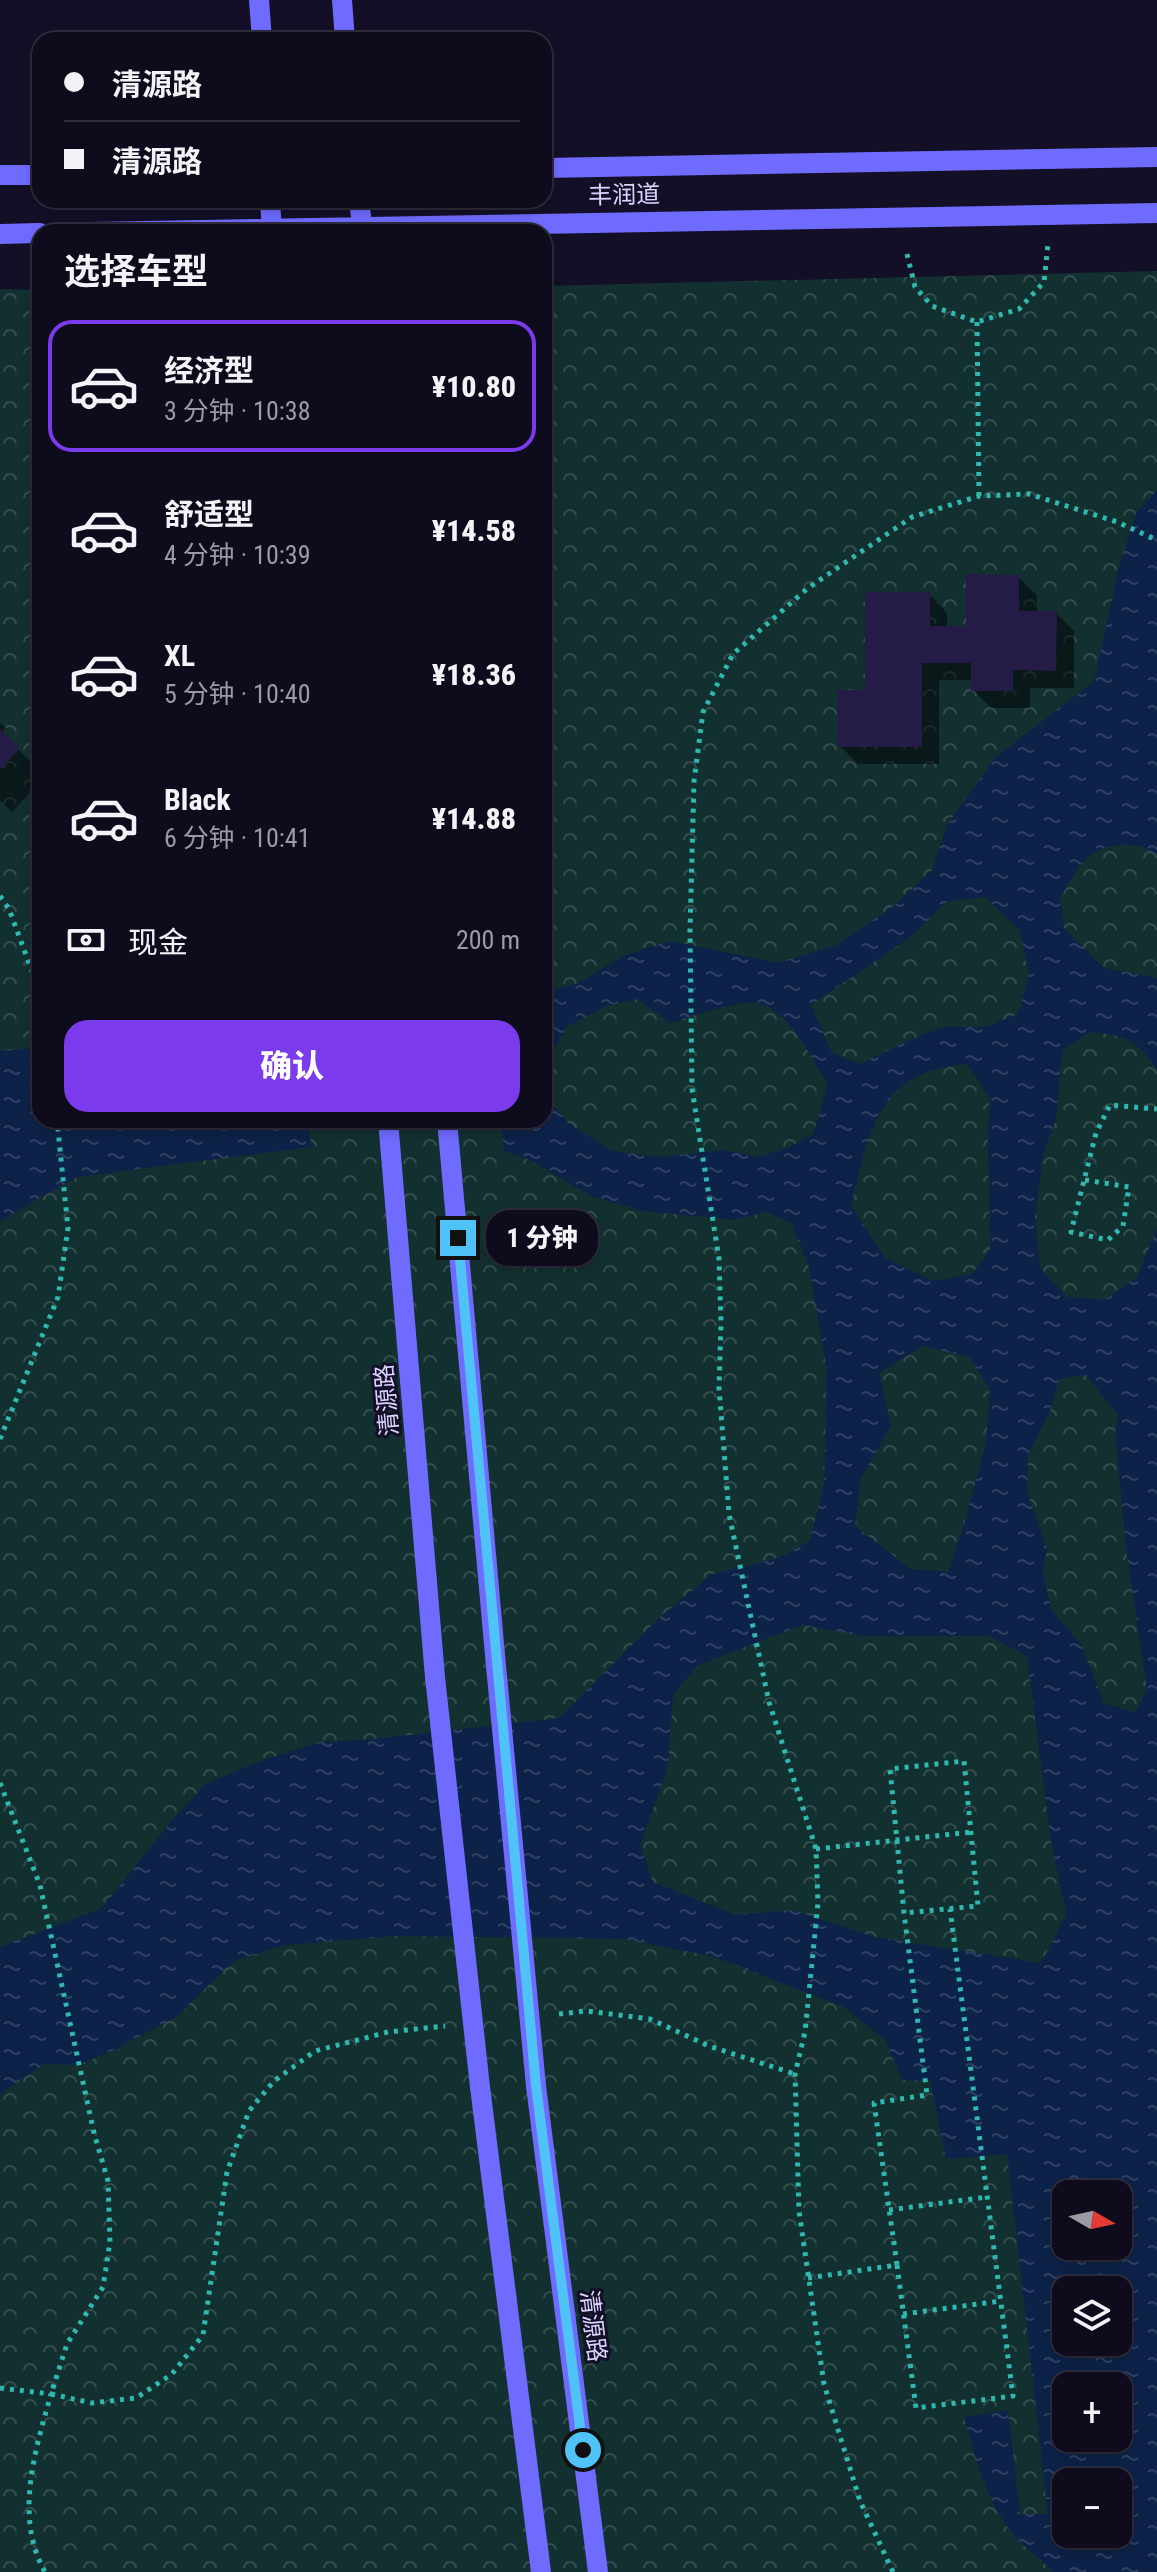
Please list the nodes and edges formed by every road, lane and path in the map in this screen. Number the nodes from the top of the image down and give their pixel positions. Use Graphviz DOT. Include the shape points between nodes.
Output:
graph roads {
  1 [pos="259,0"];
  2 [pos="342,0"];
  3 [pos="261,32"];
  4 [pos="344,32"];
  5 [pos="1157,157"];
  6 [pos="552,168"];
  7 [pos="0,175"];
  8 [pos="32,175"];
  9 [pos="1157,213"];
  10 [pos="1051,214"];
  11 [pos="552,225"];
  12 [pos="32,233"];
  13 [pos="0,234"];
  14 [pos="907,254"];
  15 [pos="977,322"];
  16 [pos="979,496"];
  17 [pos="1157,540"];
  18 [pos="0,896"];
  19 [pos="32,971"];
  20 [pos="1157,1109"];
  21 [pos="58,1128"];
  22 [pos="389,1128"];
  23 [pos="448,1128"];
  24 [pos="1085,1180"];
  25 [pos="0,1439"];
  26 [pos="0,1783"];
  27 [pos="971,1832"];
  28 [pos="897,1840"];
  29 [pos="816,1849"];
  30 [pos="950,1909"];
  31 [pos="904,1913"];
  32 [pos="556,2014"];
  33 [pos="449,2025"];
  34 [pos="795,2074"];
  35 [pos="987,2196"];
  36 [pos="889,2210"];
  37 [pos="897,2265"];
  38 [pos="808,2278"];
  39 [pos="1001,2301"];
  40 [pos="903,2314"];
  41 [pos="0,2388"];
  42 [pos="51,2394"];
  43 [pos="45,2572"];
  44 [pos="541,2572"];
  45 [pos="598,2572"];
  46 [pos="893,2572"];
  1 -- 3 [label="street"];
  2 -- 4 [label="street"];
  5 -- 6 [label="street, 丰润道"];
  7 -- 8 [label="street"];
  9 -- 10 [label="street, 丰润道"];
  10 -- 11 [label="street, 丰润道"];
  10 -- 15 [label="path" via="1044,282 1019,309"];
  12 -- 13 [label="street"];
  14 -- 15 [label="path" via="915,287 932,306"];
  15 -- 16 [label="path"];
  16 -- 17 [label="path" via="1029,494"];
  16 -- 29 [label="path" via="912,517 808,588 733,654 703,712 694,781 692,1089 719,1259 719,1388 729,1514 769,1702"];
  18 -- 19 [label="path"];
  20 -- 24 [label="path" via="1110,1105 1096,1133"];
  21 -- 25 [label="path" via="68,1228 58,1297"];
  22 -- 44 [label="street, 清源路, bridge" via="435,1677"];
  23 -- 45 [label="street, 清源路, bridge" via="536,2086"];
  24 -- 24 [label="path" via="1071,1232 1108,1240 1123,1226 1129,1187"];
  26 -- 42 [label="path" via="40,1885 108,2181 110,2242 103,2287 67,2344"];
  27 -- 28 [label="path"];
  27 -- 28 [label="path" via="964,1761 890,1769"];
  27 -- 30 [label="path" via="978,1906"];
  28 -- 29 [label="path"];
  28 -- 31 [label="path"];
  29 -- 34 [label="path" via="818,1903 805,2032"];
  30 -- 31 [label="path"];
  30 -- 35 [label="path"];
  31 -- 36 [label="path" via="927,2095 874,2103"];
  32 -- 34 [label="path" via="586,2011 650,2019 709,2046"];
  33 -- 42 [label="path" via="388,2032 315,2051 274,2081 249,2111 227,2172 203,2335 172,2374 136,2398 92,2403"];
  34 -- 38 [label="path" via="799,2211"];
  35 -- 36 [label="path"];
  35 -- 39 [label="path"];
  36 -- 37 [label="path"];
  37 -- 38 [label="path"];
  37 -- 40 [label="path"];
  38 -- 46 [label="path" via="824,2384 860,2501"];
  39 -- 40 [label="path"];
  39 -- 40 [label="path" via="1013,2396 916,2408"];
  41 -- 42 [label="path"];
  42 -- 43 [label="path" via="34,2452 28,2506 34,2552"];
}
